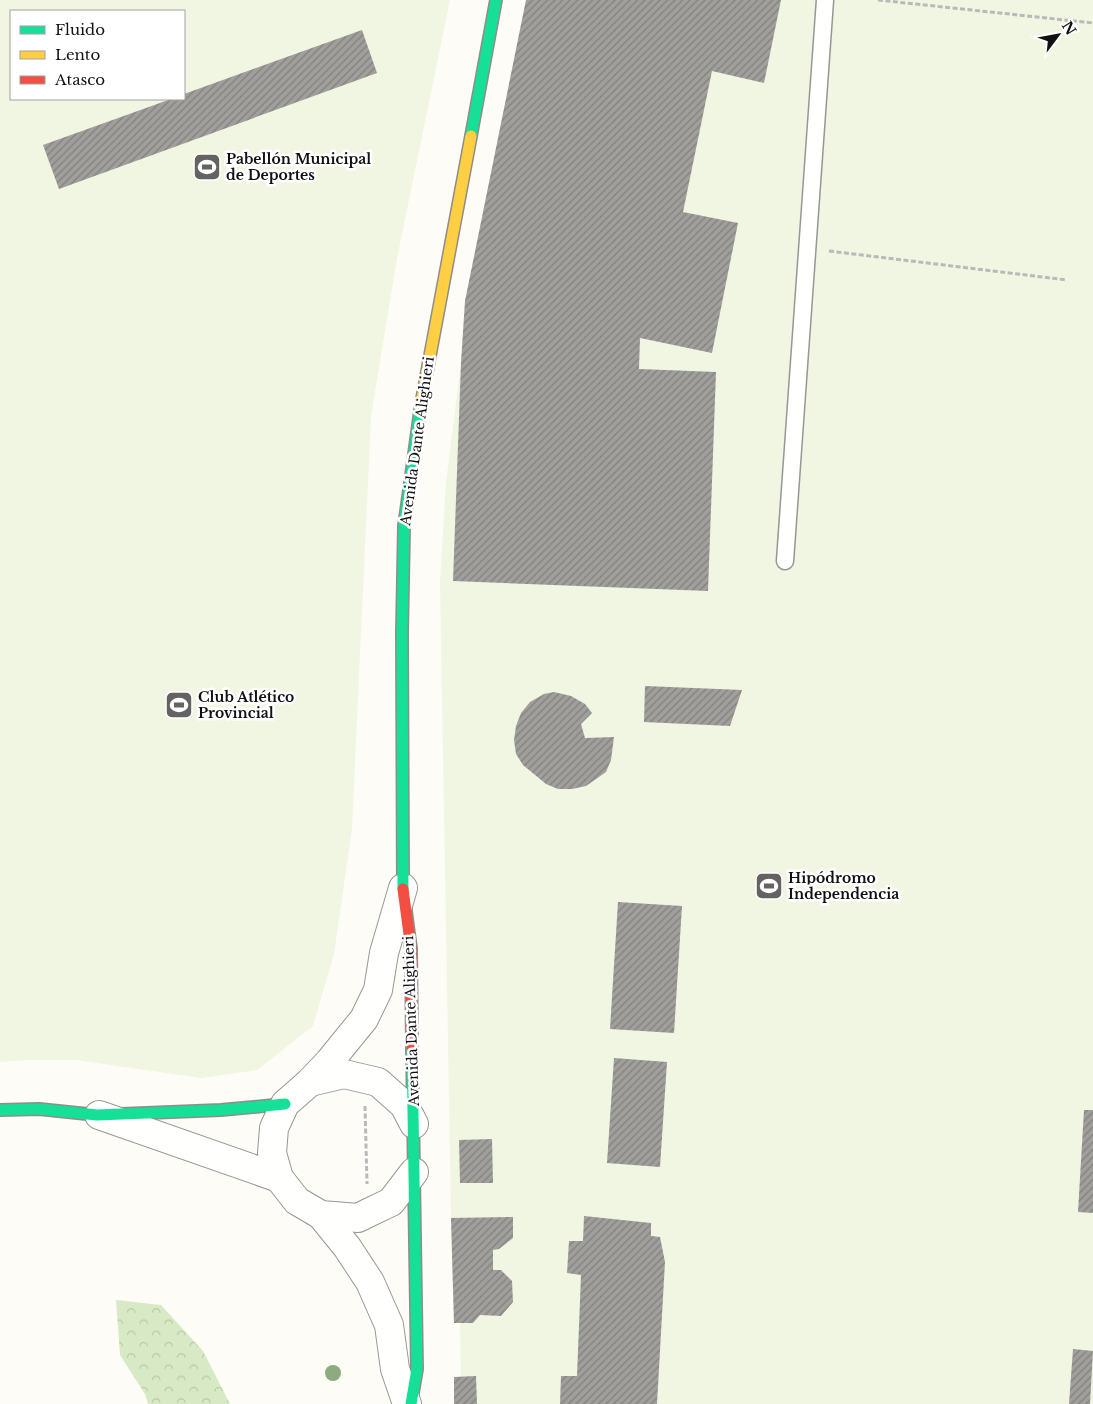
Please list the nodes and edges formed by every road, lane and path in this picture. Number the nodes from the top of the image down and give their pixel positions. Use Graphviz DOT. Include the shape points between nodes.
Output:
graph roads {
  1 [pos="496,0"];
  2 [pos="825,0"];
  3 [pos="878,0"];
  4 [pos="1093,23"];
  5 [pos="808,248"];
  6 [pos="1067,280"];
  7 [pos="785,561"];
  8 [pos="403,888"];
  9 [pos="310,1082"];
  10 [pos="365,1098"];
  11 [pos="285,1104"];
  12 [pos="0,1110"];
  13 [pos="97,1115"];
  14 [pos="414,1124"];
  15 [pos="414,1172"];
  16 [pos="279,1178"];
  17 [pos="368,1192"];
  18 [pos="321,1215"];
  19 [pos="407,1404"];
  20 [pos="411,1404"];
  1 -- 8 [label="street, Avenida Dante Alighieri" via="418,419 404,526"];
  2 -- 5 [label="lane"];
  3 -- 4 [label="path"];
  5 -- 6 [label="path"];
  5 -- 7 [label="lane"];
  8 -- 9 [label="street, Avenida Dante Alighieri" via="384,953 378,990 364,1019"];
  8 -- 14 [label="street, Avenida Dante Alighieri" via="411,949"];
  9 -- 11 [label="street"];
  9 -- 14 [label="street" via="344,1074 378,1082 404,1105"];
  10 -- 17 [label="path"];
  11 -- 13 [label="street"];
  11 -- 16 [label="street" via="274,1128 272,1153"];
  12 -- 13 [label="street" via="38,1109"];
  13 -- 16 [label="street"];
  14 -- 15 [label="street"];
  15 -- 18 [label="street" via="391,1202 358,1218"];
  15 -- 20 [label="street" via="418,1369"];
  16 -- 18 [label="street" via="297,1201"];
  18 -- 19 [label="street" via="370,1282 389,1325 395,1369"];
}
